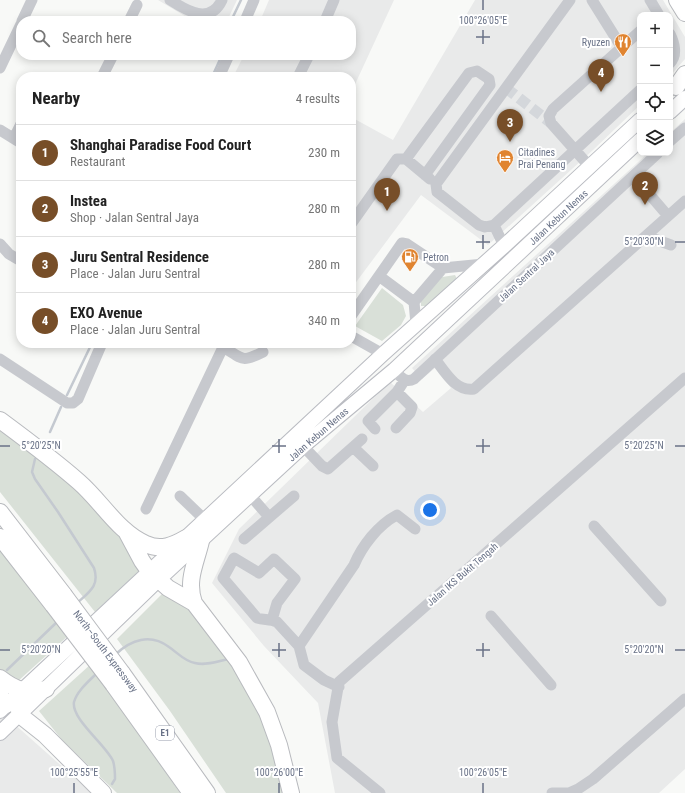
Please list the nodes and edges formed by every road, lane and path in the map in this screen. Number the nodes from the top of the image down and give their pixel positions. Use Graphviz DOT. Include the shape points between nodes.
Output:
graph roads {
  1 [pos="32,0"];
  2 [pos="170,0"];
  3 [pos="222,0"];
  4 [pos="254,0"];
  5 [pos="334,0"];
  6 [pos="570,0"];
  7 [pos="592,0"];
  8 [pos="650,0"];
  9 [pos="137,5"];
  10 [pos="657,12"];
  11 [pos="25,16"];
  12 [pos="132,16"];
  13 [pos="247,16"];
  14 [pos="327,16"];
  15 [pos="637,34"];
  16 [pos="16,35"];
  17 [pos="673,40"];
  18 [pos="622,48"];
  19 [pos="110,60"];
  20 [pos="227,60"];
  21 [pos="306,60"];
  22 [pos="673,60"];
  23 [pos="0,68"];
  24 [pos="104,72"];
  25 [pos="221,72"];
  26 [pos="300,72"];
  27 [pos="680,86"];
  28 [pos="637,93"];
  29 [pos="673,104"];
  30 [pos="637,123"];
  31 [pos="685,128"];
  32 [pos="0,130"];
  33 [pos="673,139"];
  34 [pos="16,140"];
  35 [pos="637,143"];
  36 [pos="575,150"];
  37 [pos="655,156"];
  38 [pos="406,159"];
  39 [pos="590,167"];
  40 [pos="425,175"];
  41 [pos="638,181"];
  42 [pos="436,184"];
  43 [pos="685,201"];
  44 [pos="668,216"];
  45 [pos="356,217"];
  46 [pos="494,225"];
  47 [pos="646,236"];
  48 [pos="0,244"];
  49 [pos="671,245"];
  50 [pos="504,246"];
  51 [pos="16,258"];
  52 [pos="484,264"];
  53 [pos="443,268"];
  54 [pos="379,276"];
  55 [pos="414,302"];
  56 [pos="356,309"];
  57 [pos="416,324"];
  58 [pos="356,339"];
  59 [pos="100,348"];
  60 [pos="223,348"];
  61 [pos="228,348"];
  62 [pos="263,352"];
  63 [pos="382,354"];
  64 [pos="0,359"];
  65 [pos="435,360"];
  66 [pos="394,370"];
  67 [pos="685,378"];
  68 [pos="404,381"];
  69 [pos="396,392"];
  70 [pos="0,420"];
  71 [pos="396,428"];
  72 [pos="375,429"];
  73 [pos="362,439"];
  74 [pos="303,446"];
  75 [pos="353,447"];
  76 [pos="373,466"];
  77 [pos="250,495"];
  78 [pos="180,496"];
  79 [pos="294,496"];
  80 [pos="146,509"];
  81 [pos="0,512"];
  82 [pos="269,517"];
  83 [pos="205,520"];
  84 [pos="594,526"];
  85 [pos="415,529"];
  86 [pos="127,533"];
  87 [pos="0,536"];
  88 [pos="194,539"];
  89 [pos="244,539"];
  90 [pos="153,576"];
  91 [pos="59,600"];
  92 [pos="661,601"];
  93 [pos="194,603"];
  94 [pos="491,616"];
  95 [pos="272,620"];
  96 [pos="299,646"];
  97 [pos="0,678"];
  98 [pos="118,678"];
  99 [pos="551,685"];
  100 [pos="339,687"];
  101 [pos="46,689"];
  102 [pos="20,693"];
  103 [pos="685,699"];
  104 [pos="2,703"];
  105 [pos="16,718"];
  106 [pos="0,733"];
  107 [pos="103,793"];
  108 [pos="191,793"];
  109 [pos="208,793"];
  110 [pos="291,793"];
  111 [pos="380,793"];
  112 [pos="552,793"];
  1 -- 11 [label="street"];
  2 -- 3 [label="street" via="190,12 208,14 218,8"];
  4 -- 13 [label="street"];
  5 -- 14 [label="street"];
  6 -- 42 [label="street"];
  7 -- 18 [label="street"];
  8 -- 10 [label="street"];
  9 -- 12 [label="street"];
  15 -- 18 [label="street"];
  16 -- 23 [label="street"];
  17 -- 22 [label="street"];
  18 -- 36 [label="street" via="553,109 549,116 551,123"];
  19 -- 24 [label="street"];
  20 -- 25 [label="street"];
  21 -- 26 [label="street"];
  27 -- 29 [label="main road"];
  28 -- 36 [label="street"];
  30 -- 39 [label="main road, Jalan Kebun Nenas"];
  31 -- 33 [label="street"];
  32 -- 34 [label="street"];
  35 -- 66 [label="main road, Jalan Kebun Nenas"];
  36 -- 39 [label="street"];
  36 -- 46 [label="street"];
  37 -- 65 [label="street, Jalan Sentral Jaya"];
  38 -- 40 [label="street"];
  38 -- 40 [label="street" via="469,73 477,71 489,78 490,85"];
  38 -- 45 [label="street" via="397,159 393,163"];
  39 -- 50 [label="main road, Jalan Kebun Nenas"];
  40 -- 42 [label="street"];
  41 -- 44 [label="street"];
  42 -- 46 [label="street" via="437,192 479,225"];
  43 -- 44 [label="street"];
  44 -- 47 [label="street"];
  46 -- 50 [label="street"];
  47 -- 49 [label="street"];
  47 -- 65 [label="street" via="474,389 460,388"];
  48 -- 51 [label="street"];
  50 -- 52 [label="main road, Jalan Kebun Nenas"];
  52 -- 53 [label="street"];
  52 -- 57 [label="main road, Jalan Kebun Nenas"];
  53 -- 54 [label="street" via="402,243"];
  53 -- 55 [label="street"];
  54 -- 55 [label="street"];
  54 -- 56 [label="street"];
  55 -- 57 [label="street"];
  57 -- 63 [label="main road, Jalan Kebun Nenas"];
  58 -- 63 [label="street"];
  59 -- 64 [label="street" via="78,399 67,403"];
  60 -- 80 [label="street"];
  61 -- 62 [label="street" via="242,358 249,359"];
  63 -- 83 [label="main road, Jalan Kebun Nenas"];
  65 -- 68 [label="street, Jalan Sentral Jaya" via="410,382"];
  66 -- 68 [label="street"];
  66 -- 74 [label="main road, Jalan Kebun Nenas"];
  67 -- 100 [label="street, Jalan IKS Bukit Tengah" via="339,682"];
  68 -- 69 [label="street"];
  69 -- 71 [label="street" via="412,407 410,413"];
  69 -- 72 [label="street" via="368,421"];
  70 -- 86 [label="highway" via="80,483"];
  73 -- 75 [label="street"];
  74 -- 75 [label="street" via="328,469"];
  74 -- 77 [label="main road, Jalan Kebun Nenas"];
  75 -- 76 [label="street"];
  77 -- 82 [label="street"];
  77 -- 88 [label="main road, Jalan Kebun Nenas"];
  78 -- 83 [label="street"];
  79 -- 82 [label="street"];
  81 -- 91 [label="highway, North–South Expressway / E1"];
  82 -- 89 [label="street"];
  83 -- 88 [label="main road, Jalan Kebun Nenas"];
  84 -- 92 [label="street"];
  85 -- 96 [label="street" via="397,515 386,520 360,550 354,565"];
  86 -- 88 [label="highway" via="147,545 160,547"];
  86 -- 90 [label="highway"];
  87 -- 91 [label="highway, North–South Expressway / E1"];
  88 -- 90 [label="main road, Jalan Kebun Nenas"];
  88 -- 93 [label="highway" via="190,577"];
  90 -- 93 [label="highway"];
  90 -- 101 [label="main road, Jalan Kebun Nenas"];
  90 -- 102 [label="main road, Jalan Kebun Nenas"];
  91 -- 98 [label="highway, North–South Expressway / E1, bridge"];
  93 -- 110 [label="highway" via="239,662 260,696 274,732"];
  94 -- 99 [label="street"];
  95 -- 95 [label="street" via="258,618 223,578 234,558 259,573 274,559 295,579 277,602"];
  95 -- 96 [label="street"];
  96 -- 100 [label="street" via="304,665 324,680"];
  97 -- 102 [label="highway"];
  98 -- 108 [label="highway, North–South Expressway / E1"];
  98 -- 109 [label="highway, North–South Expressway / E1"];
  100 -- 111 [label="street, Jalan IKS Bukit Tengah" via="332,722 337,758"];
  101 -- 102 [label="highway"];
  101 -- 105 [label="main road, Jalan Kebun Nenas"];
  102 -- 104 [label="main road, Jalan Kebun Nenas"];
  102 -- 105 [label="highway"];
  103 -- 112 [label="street" via="593,779 569,793"];
  105 -- 106 [label="main road, Jalan Kebun Nenas"];
  105 -- 107 [label="highway" via="45,735"];
}
